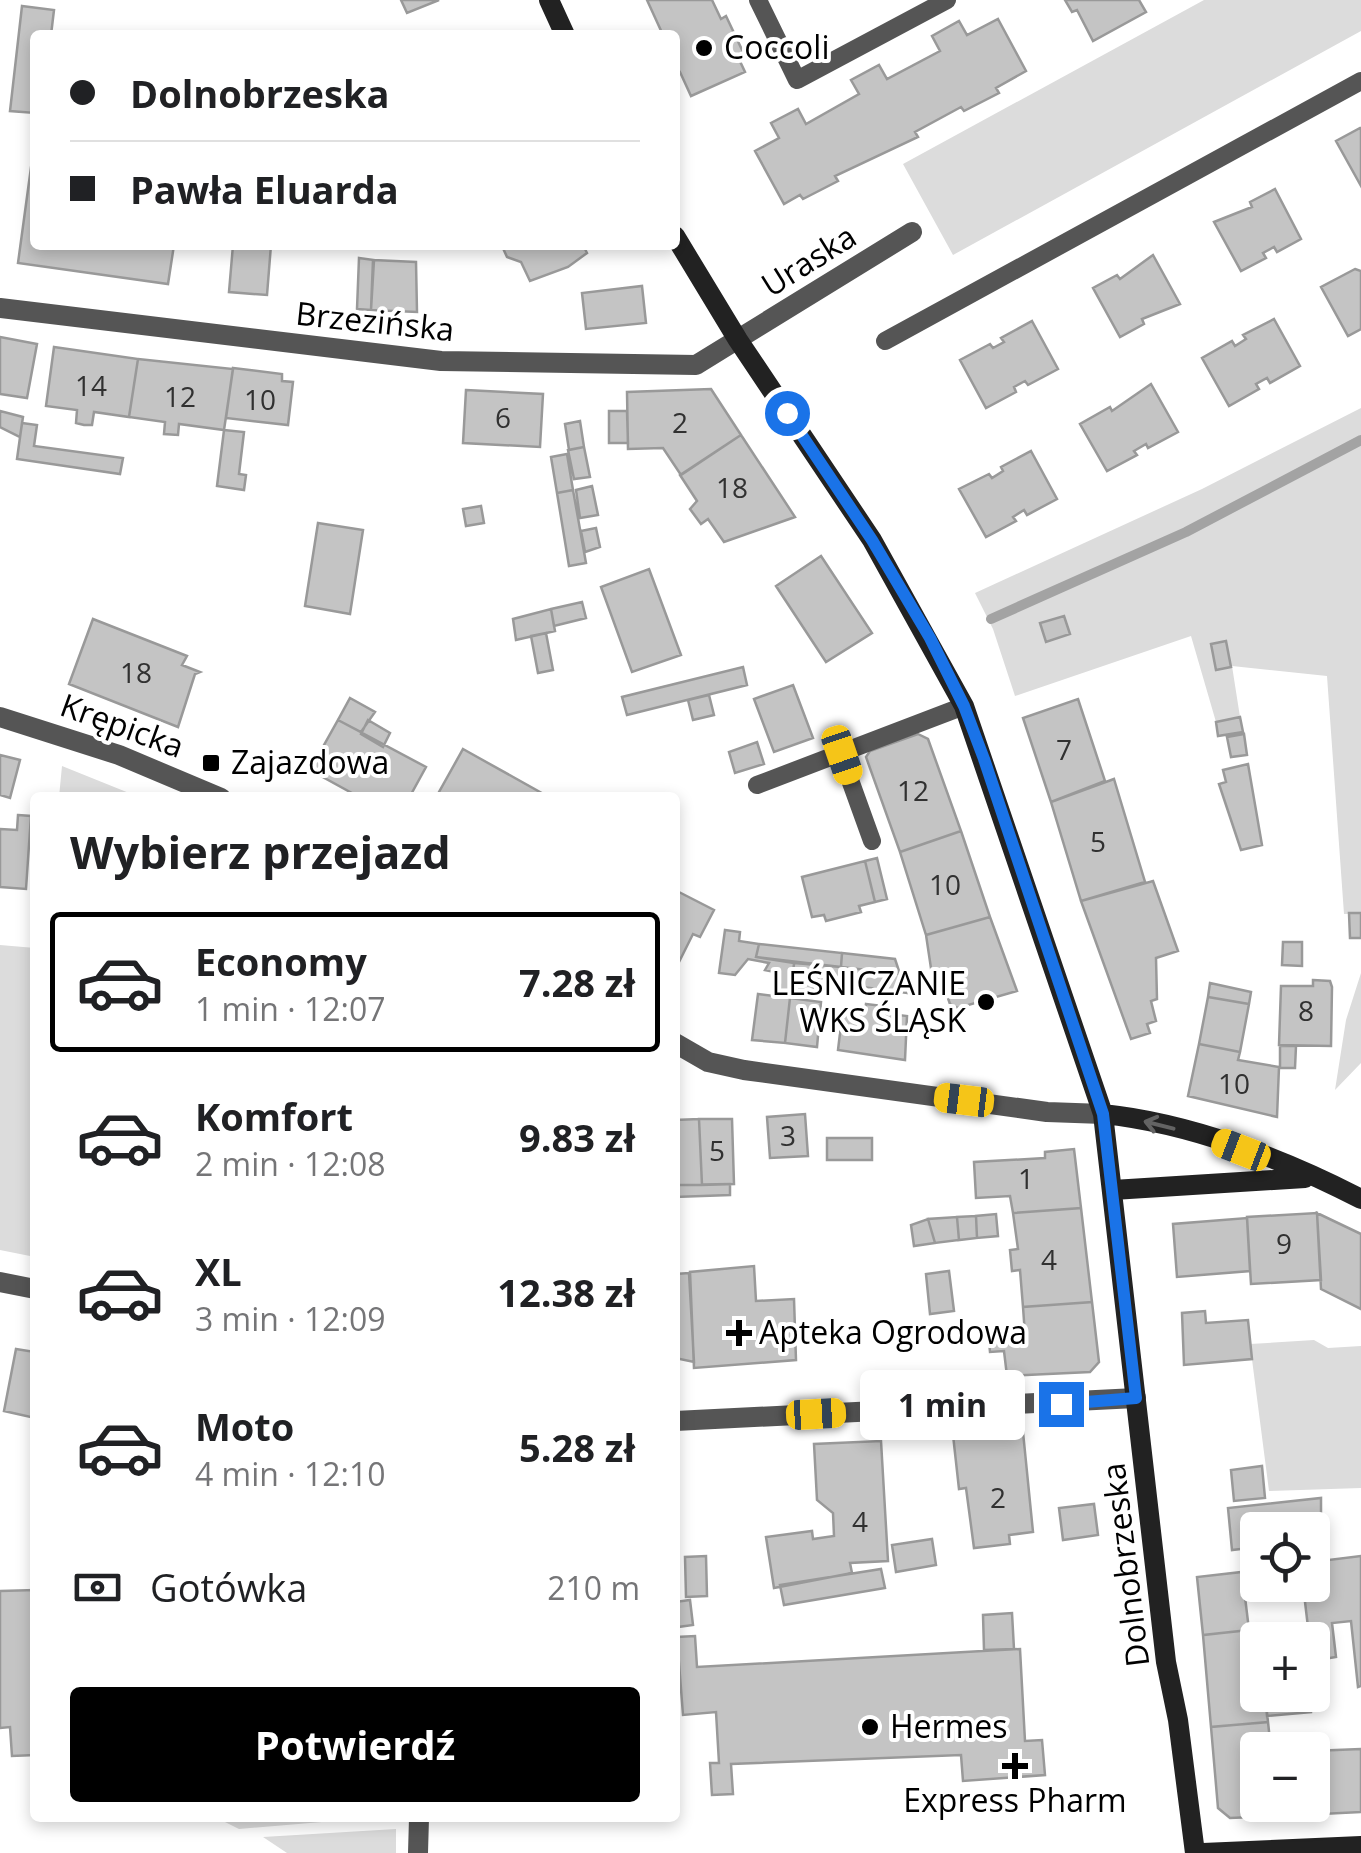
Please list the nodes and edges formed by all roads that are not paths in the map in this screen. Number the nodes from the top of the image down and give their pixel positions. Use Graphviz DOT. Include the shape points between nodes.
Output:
graph roads {
  1 [pos="549,0"];
  2 [pos="758,0"];
  3 [pos="947,0"];
  4 [pos="563,30"];
  5 [pos="1361,82"];
  6 [pos="912,232"];
  7 [pos="680,244"];
  8 [pos="0,308"];
  9 [pos="738,340"];
  10 [pos="885,341"];
  11 [pos="964,706"];
  12 [pos="0,717"];
  13 [pos="842,755"];
  14 [pos="757,785"];
  15 [pos="207,792"];
  16 [pos="872,842"];
  17 [pos="680,1046"];
  18 [pos="1103,1114"];
  19 [pos="1317,1178"];
  20 [pos="1113,1190"];
  21 [pos="1361,1199"];
  22 [pos="0,1282"];
  23 [pos="30,1288"];
  24 [pos="1136,1398"];
  25 [pos="680,1420"];
  26 [pos="419,1822"];
  27 [pos="1361,1846"];
  28 [pos="418,1853"];
  29 [pos="1195,1853"];
  30 [pos="1203,1853"];
  1 -- 4 [label="street"];
  2 -- 3 [label="lane" via="797,80"];
  5 -- 10 [label="lane"];
  6 -- 9 [label="street, Uraska"];
  7 -- 9 [label="street, Dolnobrzeska"];
  8 -- 9 [label="street, Brzezińska" via="520,366 696,365"];
  9 -- 11 [label="street, Dolnobrzeska" via="872,540"];
  11 -- 13 [label="lane"];
  11 -- 18 [label="street, Dolnobrzeska"];
  12 -- 15 [label="street, Krępicka" via="120,755"];
  13 -- 14 [label="lane"];
  13 -- 16 [label="lane"];
  17 -- 18 [label="street" via="708,1062 744,1070"];
  19 -- 18 [label="street, one-way" via="1190,1132"];
  18 -- 20 [label="street, Dolnobrzeska"];
  19 -- 20 [label="street"];
  19 -- 21 [label="street"];
  20 -- 24 [label="street, Dolnobrzeska"];
  22 -- 23 [label="street"];
  24 -- 25 [label="street"];
  24 -- 29 [label="street, Dolnobrzeska"];
  26 -- 28 [label="street"];
  27 -- 30 [label="street"];
}
